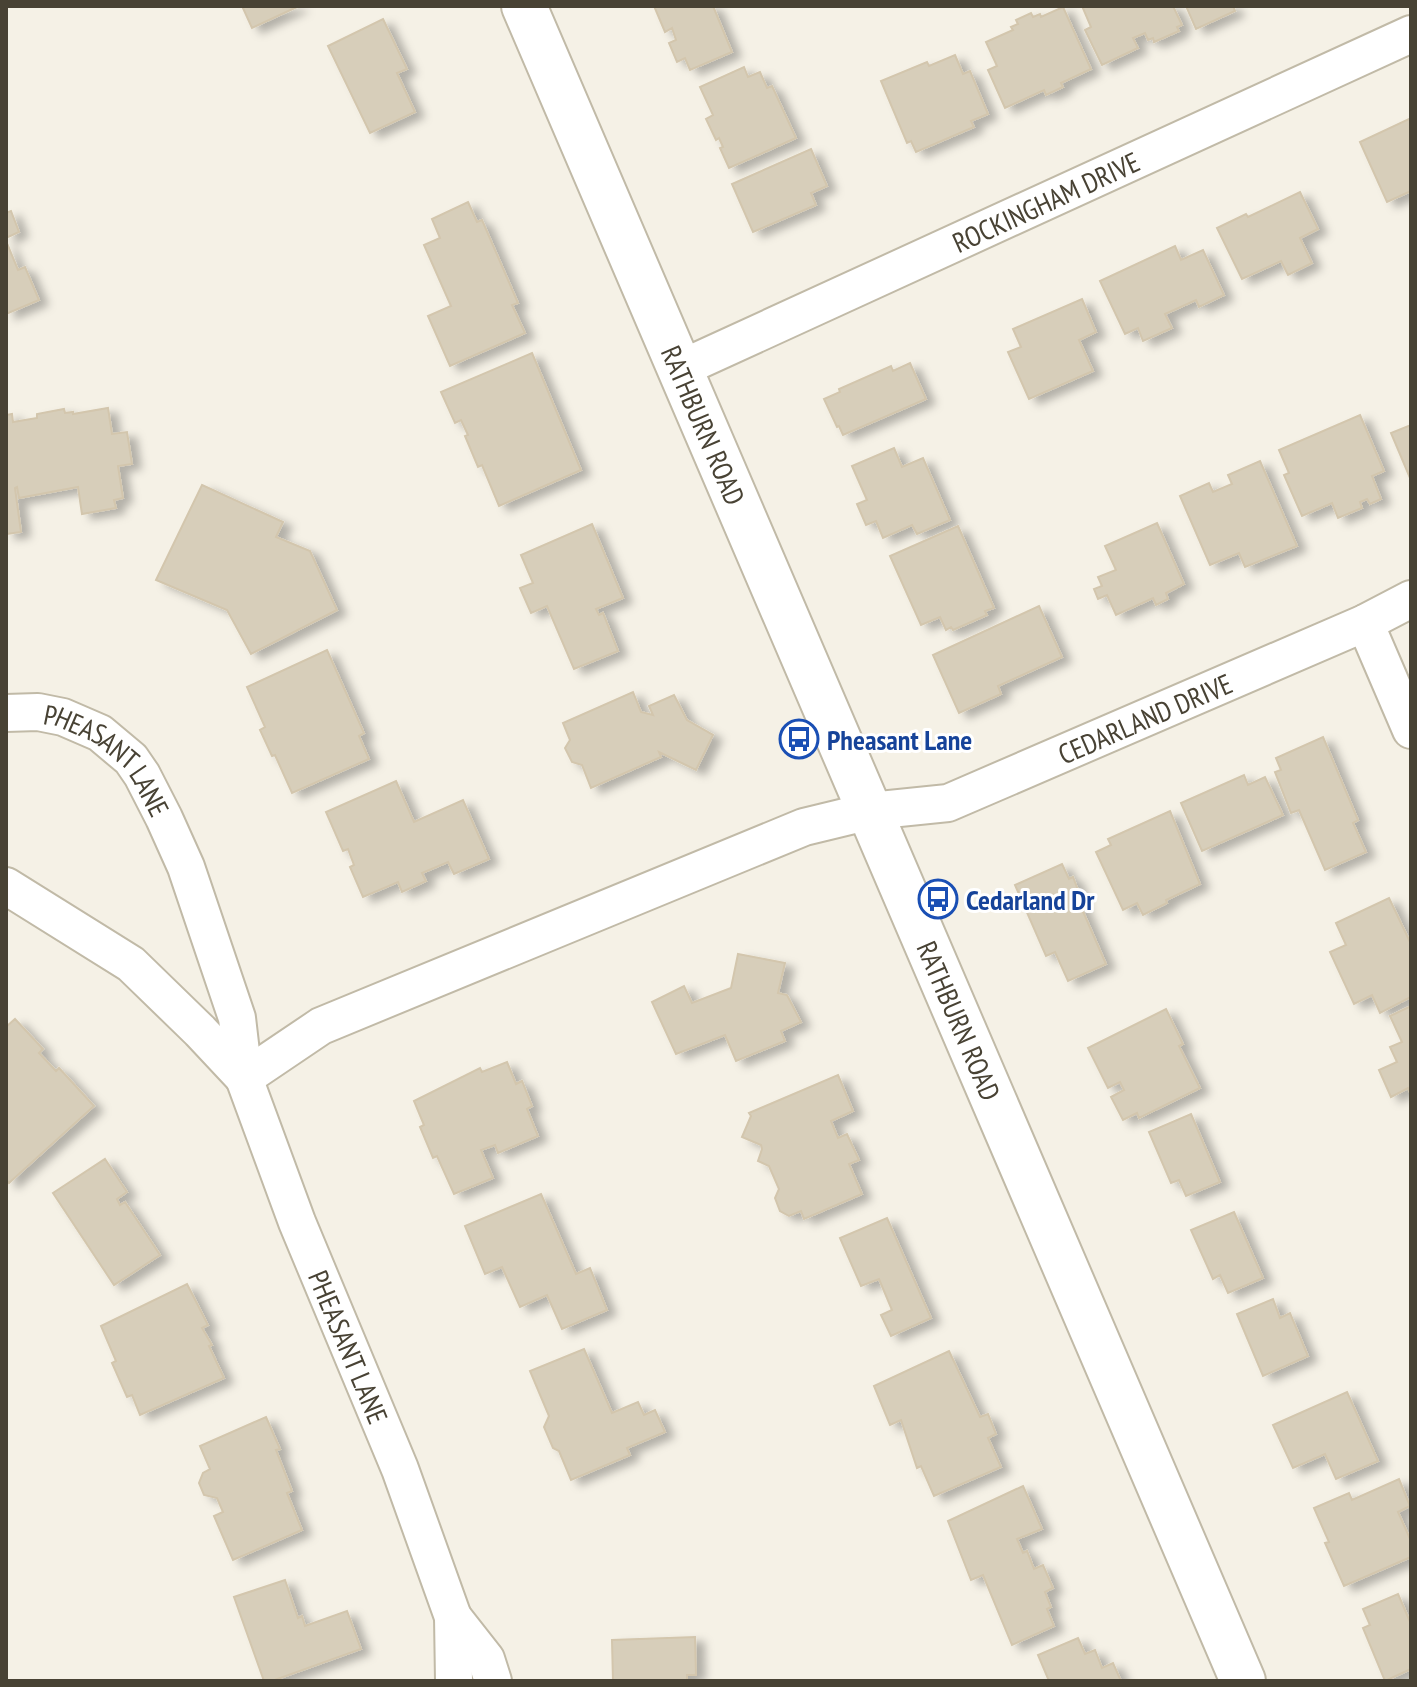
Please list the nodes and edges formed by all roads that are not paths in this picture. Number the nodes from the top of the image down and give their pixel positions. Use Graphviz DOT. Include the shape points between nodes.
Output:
graph roads {
  1 [pos="524,6"];
  2 [pos="1411,34"];
  3 [pos="682,368"];
  4 [pos="1411,599"];
  5 [pos="1365,623"];
  6 [pos="6,713"];
  7 [pos="1411,730"];
  8 [pos="870,811"];
  9 [pos="6,886"];
  10 [pos="244,1078"];
  11 [pos="453,1617"];
  12 [pos="454,1681"];
  13 [pos="493,1681"];
  14 [pos="1243,1681"];
  1 -- 3 [label="street, RATHBURN ROAD"];
  2 -- 3 [label="street, ROCKINGHAM DRIVE"];
  3 -- 8 [label="street, RATHBURN ROAD"];
  4 -- 5 [label="street, CEDARLAND DRIVE"];
  5 -- 7 [label="street"];
  5 -- 8 [label="street, CEDARLAND DRIVE" via="948,803"];
  6 -- 10 [label="street, PHEASANT LANE" via="38,712 82,724 117,745 142,775 186,867 237,1018"];
  8 -- 10 [label="street" via="804,827 321,1026"];
  8 -- 14 [label="street, RATHBURN ROAD"];
  9 -- 10 [label="street, PHEASANT LANE" via="131,964"];
  10 -- 11 [label="street, PHEASANT LANE" via="297,1222 400,1469"];
  11 -- 12 [label="street, PHEASANT LANE"];
  11 -- 13 [label="street, PHEASANT LANE" via="486,1659"];
}
